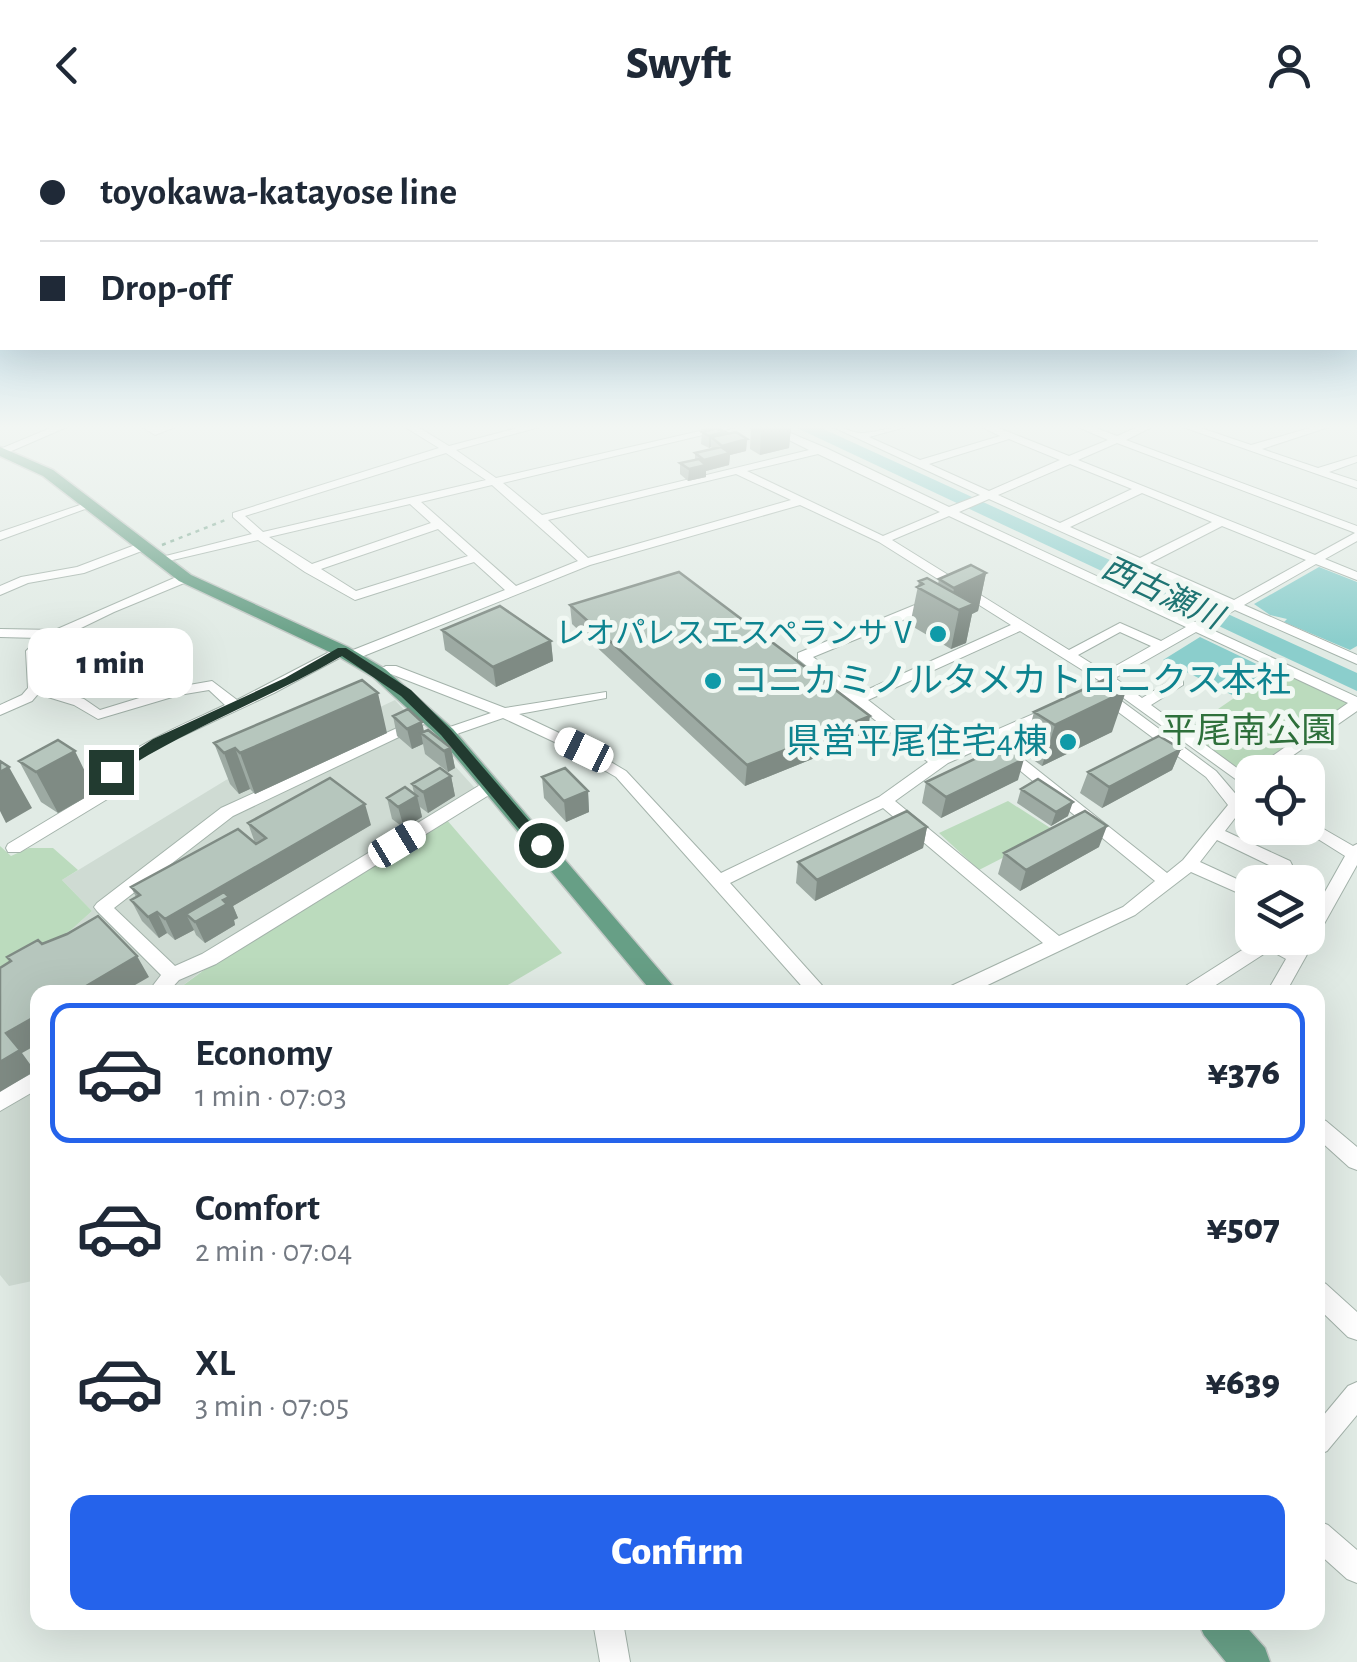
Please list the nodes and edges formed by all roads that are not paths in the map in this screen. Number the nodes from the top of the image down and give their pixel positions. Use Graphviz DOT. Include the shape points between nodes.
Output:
graph roads {
  1 [pos="81,498"];
  2 [pos="289,498"];
  3 [pos="419,498"];
  4 [pos="518,498"];
  5 [pos="624,498"];
  6 [pos="795,498"];
  7 [pos="930,498"];
  8 [pos="978,498"];
  9 [pos="990,498"];
  10 [pos="1122,498"];
  11 [pos="1161,498"];
  12 [pos="1268,498"];
  13 [pos="412,500"];
  14 [pos="800,501"];
  15 [pos="90,505"];
  16 [pos="953,509"];
  17 [pos="543,518"];
  18 [pos="1220,522"];
  19 [pos="438,525"];
  20 [pos="1060,527"];
  21 [pos="1357,533"];
  22 [pos="261,535"];
  23 [pos="0,536"];
  24 [pos="882,540"];
  25 [pos="151,552"];
  26 [pos="474,558"];
  27 [pos="1316,560"];
  28 [pos="586,562"];
  29 [pos="1140,563"];
  30 [pos="309,569"];
  31 [pos="1357,576"];
  32 [pos="185,578"];
  33 [pos="0,590"];
  34 [pos="962,590"];
  35 [pos="514,591"];
  36 [pos="1230,609"];
  37 [pos="1021,626"];
  38 [pos="1200,626"];
  39 [pos="0,633"];
  40 [pos="56,634"];
  41 [pos="1161,646"];
  42 [pos="347,653"];
  43 [pos="1069,656"];
  44 [pos="1356,658"];
  45 [pos="379,673"];
  46 [pos="1105,678"];
  47 [pos="1178,682"];
  48 [pos="35,688"];
  49 [pos="1093,692"];
  50 [pos="601,695"];
  51 [pos="858,699"];
  52 [pos="1076,700"];
  53 [pos="1357,703"];
  54 [pos="1142,704"];
  55 [pos="236,706"];
  56 [pos="0,711"];
  57 [pos="506,712"];
  58 [pos="417,723"];
  59 [pos="446,732"];
  60 [pos="990,740"];
  61 [pos="1286,755"];
  62 [pos="936,762"];
  63 [pos="1235,767"];
  64 [pos="492,786"];
  65 [pos="885,801"];
  66 [pos="1216,832"];
  67 [pos="1325,835"];
  68 [pos="14,848"];
  69 [pos="1356,853"];
  70 [pos="1190,864"];
  71 [pos="1283,865"];
  72 [pos="718,882"];
  73 [pos="1167,882"];
  74 [pos="1235,886"];
  75 [pos="1055,943"];
  76 [pos="1298,957"];
  77 [pos="172,975"];
  78 [pos="163,985"];
  79 [pos="660,985"];
  80 [pos="812,985"];
  81 [pos="989,985"];
  82 [pos="1202,985"];
  83 [pos="1281,985"];
  84 [pos="30,1083"];
  85 [pos="0,1102"];
  86 [pos="1325,1133"];
  87 [pos="1357,1160"];
  88 [pos="1325,1298"];
  89 [pos="1357,1328"];
  90 [pos="1357,1395"];
  91 [pos="1325,1434"];
  92 [pos="1325,1541"];
  93 [pos="1357,1569"];
  94 [pos="609,1630"];
  95 [pos="1223,1630"];
  96 [pos="615,1662"];
  97 [pos="1251,1662"];
  1 -- 15 [label="main road"];
  2 -- 22 [label="street" via="237,515"];
  3 -- 13 [label="street"];
  4 -- 17 [label="street"];
  5 -- 17 [label="street"];
  6 -- 14 [label="street"];
  7 -- 16 [label="street"];
  8 -- 16 [label="street"];
  9 -- 20 [label="street"];
  10 -- 20 [label="street"];
  11 -- 18 [label="street"];
  12 -- 21 [label="street"];
  13 -- 19 [label="street"];
  13 -- 22 [label="street"];
  14 -- 24 [label="street"];
  14 -- 28 [label="street"];
  15 -- 23 [label="street"];
  15 -- 25 [label="main road"];
  16 -- 24 [label="street"];
  16 -- 38 [label="street"];
  17 -- 28 [label="street"];
  18 -- 27 [label="street"];
  18 -- 29 [label="street"];
  19 -- 26 [label="street"];
  19 -- 30 [label="street"];
  20 -- 29 [label="street"];
  21 -- 27 [label="street"];
  22 -- 25 [label="street"];
  22 -- 30 [label="street"];
  24 -- 34 [label="street"];
  25 -- 32 [label="main road"];
  25 -- 33 [label="street"];
  26 -- 30 [label="street" via="356,596"];
  26 -- 35 [label="street"];
  27 -- 31 [label="street"];
  27 -- 36 [label="street"];
  28 -- 35 [label="street"];
  29 -- 36 [label="street"];
  32 -- 40 [label="street"];
  32 -- 42 [label="main road"];
  34 -- 37 [label="street"];
  34 -- 51 [label="street" via="803,656"];
  35 -- 42 [label="street"];
  36 -- 38 [label="street"];
  36 -- 44 [label="street"];
  37 -- 43 [label="street"];
  37 -- 51 [label="street"];
  38 -- 41 [label="street"];
  38 -- 53 [label="street"];
  39 -- 40 [label="street"];
  40 -- 48 [label="street" via="33,651"];
  41 -- 43 [label="street" via="1120,627"];
  41 -- 46 [label="street"];
  42 -- 45 [label="main road"];
  42 -- 55 [label="street"];
  43 -- 46 [label="street"];
  45 -- 57 [label="street" via="391,669"];
  45 -- 59 [label="main road"];
  46 -- 54 [label="street"];
  47 -- 54 [label="street"];
  48 -- 55 [label="street" via="98,715 212,686"];
  48 -- 56 [label="street"];
  49 -- 66 [label="street" via="1229,793 1238,805"];
  50 -- 57 [label="street"];
  51 -- 62 [label="street"];
  52 -- 60 [label="street"];
  53 -- 61 [label="street"];
  54 -- 63 [label="street"];
  55 -- 68 [label="street" via="111,772 102,780 108,791"];
  57 -- 59 [label="street"];
  57 -- 72 [label="street" via="621,774"];
  58 -- 77 [label="street" via="227,812 103,907"];
  59 -- 64 [label="main road"];
  60 -- 62 [label="street"];
  60 -- 73 [label="street"];
  62 -- 65 [label="street"];
  64 -- 77 [label="street" via="209,959"];
  64 -- 79 [label="main road"];
  65 -- 72 [label="street"];
  65 -- 75 [label="street"];
  66 -- 70 [label="street"];
  66 -- 71 [label="street"];
  67 -- 69 [label="street"];
  69 -- 76 [label="street"];
  70 -- 73 [label="street"];
  70 -- 74 [label="street"];
  72 -- 80 [label="street"];
  73 -- 75 [label="street" via="1114,921"];
  75 -- 81 [label="street"];
  76 -- 82 [label="street" via="1268,941"];
  76 -- 83 [label="street"];
  77 -- 78 [label="street"];
  84 -- 85 [label="street"];
  86 -- 87 [label="street"];
  88 -- 89 [label="street"];
  90 -- 91 [label="street"];
  92 -- 93 [label="street"];
  94 -- 96 [label="street"];
  95 -- 97 [label="main road"];
}
